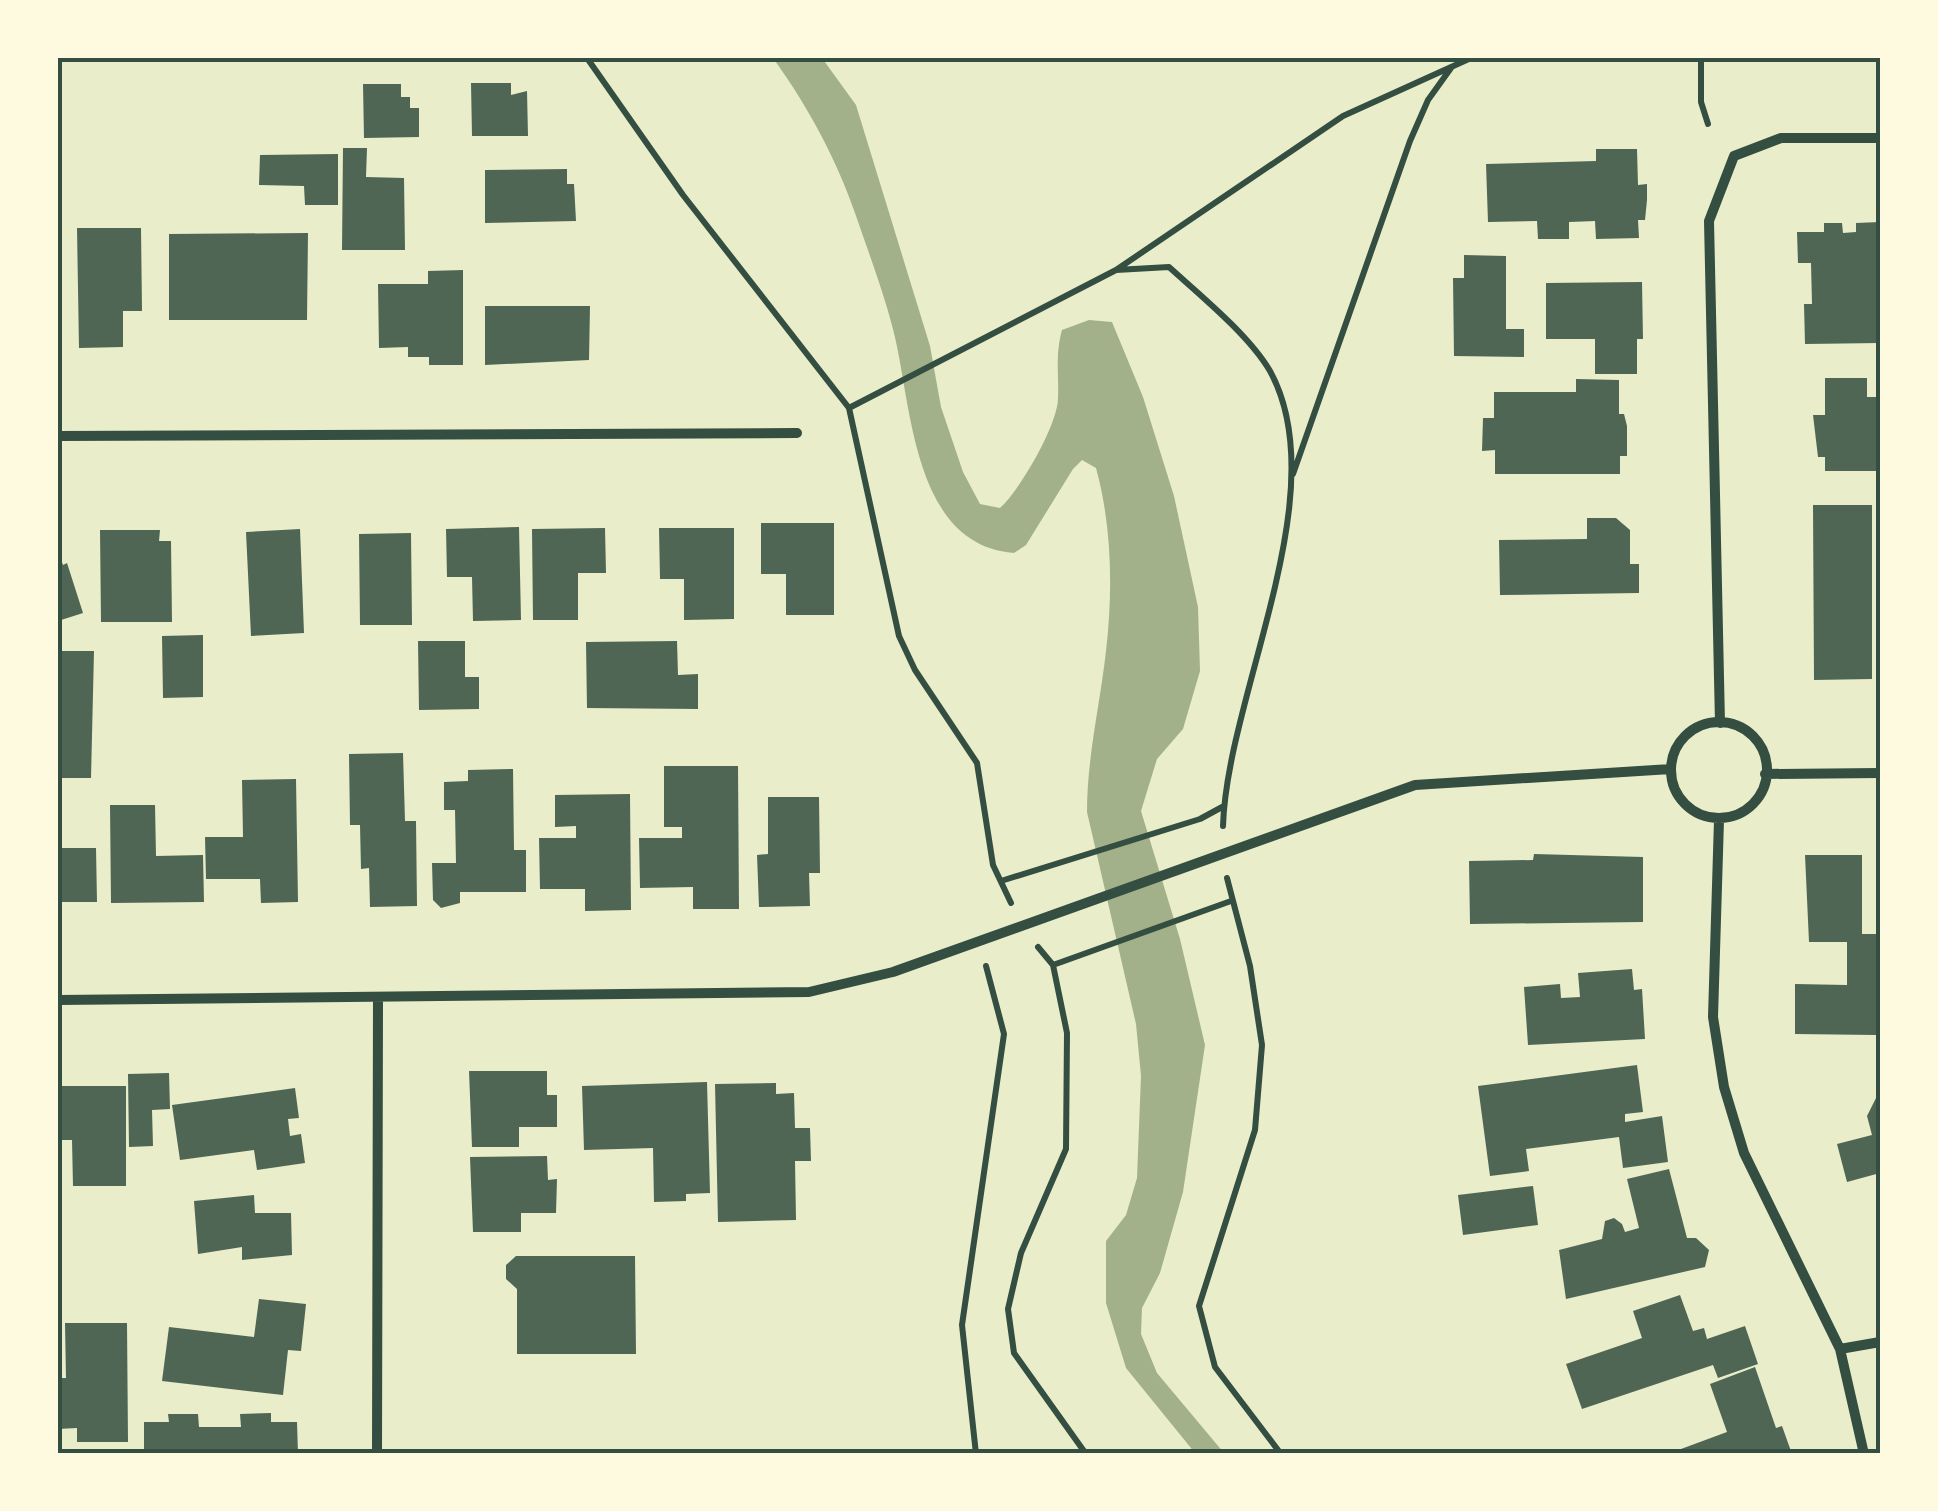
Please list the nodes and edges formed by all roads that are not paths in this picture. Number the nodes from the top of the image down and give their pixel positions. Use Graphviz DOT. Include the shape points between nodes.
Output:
graph roads {
  1 [pos="1880,138"];
  2 [pos="796,433"];
  3 [pos="58,436"];
  4 [pos="1720,723"];
  5 [pos="1670,769"];
  6 [pos="1880,773"];
  7 [pos="1766,774"];
  8 [pos="1719,820"];
  9 [pos="378,997"];
  10 [pos="58,1000"];
  11 [pos="1880,1342"];
  12 [pos="1840,1349"];
  13 [pos="377,1454"];
  14 [pos="1864,1454"];
  1 -- 4 [label="street" via="1780,138 1734,156 1709,221"];
  2 -- 3 [label="street"];
  4 -- 5 [label="street" via="1696,725 1678,742"];
  4 -- 7 [label="street" via="1744,727 1764,745"];
  5 -- 8 [label="street" via="1677,797 1694,813"];
  5 -- 9 [label="street" via="1415,785 893,972 809,992"];
  6 -- 7 [label="street"];
  7 -- 8 [label="street" via="1758,798 1741,816"];
  8 -- 12 [label="street" via="1713,1017 1724,1086 1744,1153"];
  9 -- 10 [label="street"];
  9 -- 13 [label="street"];
  11 -- 12 [label="street"];
  12 -- 14 [label="street"];
}
